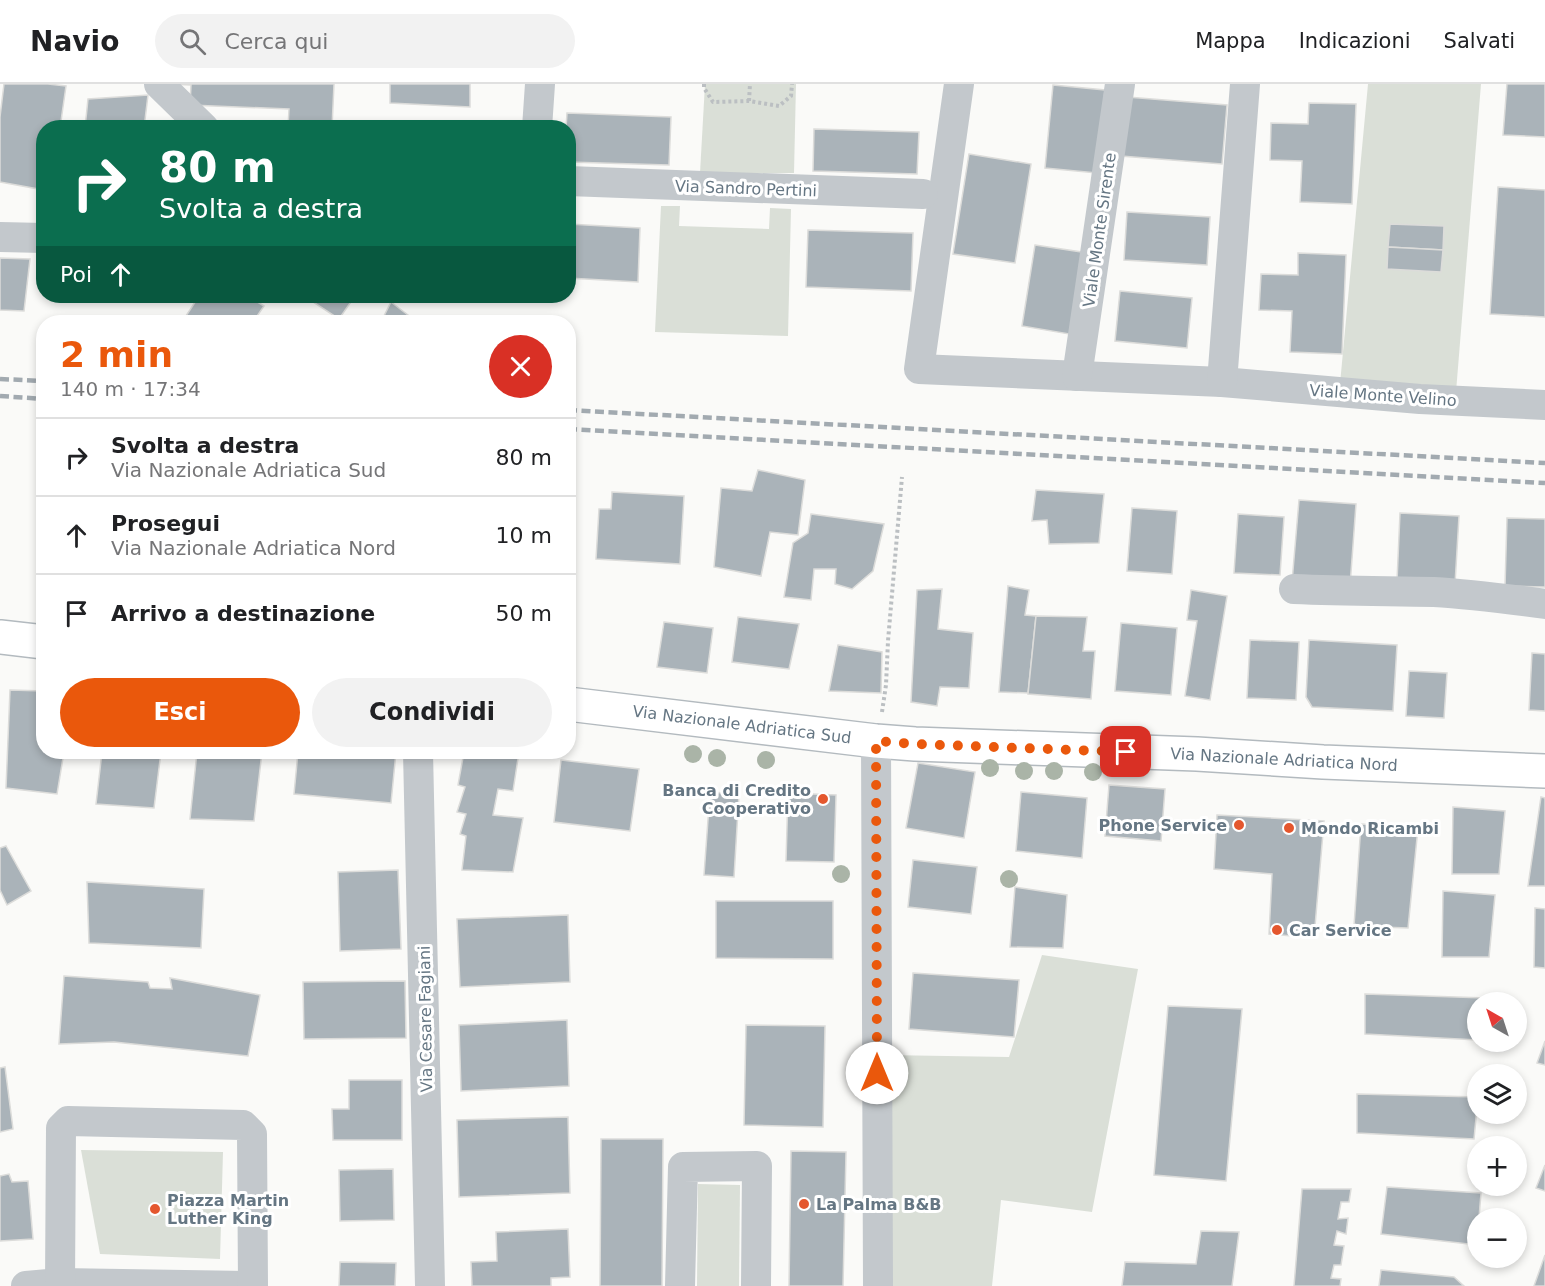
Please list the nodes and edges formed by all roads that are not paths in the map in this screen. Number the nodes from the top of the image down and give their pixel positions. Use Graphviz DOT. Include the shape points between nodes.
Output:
graph roads {
  1 [pos="159,84"];
  2 [pos="540,84"];
  3 [pos="958,84"];
  4 [pos="1120,84"];
  5 [pos="1245,84"];
  6 [pos="196,120"];
  7 [pos="538,120"];
  8 [pos="576,182"];
  9 [pos="923,194"];
  10 [pos="0,237"];
  11 [pos="36,238"];
  12 [pos="1077,376"];
  13 [pos="1222,382"];
  14 [pos="1545,405"];
  15 [pos="1294,589"];
  16 [pos="1545,604"];
  17 [pos="0,637"];
  18 [pos="36,641"];
  19 [pos="576,705"];
  20 [pos="876,741"];
  21 [pos="915,744"];
  22 [pos="418,759"];
  23 [pos="1545,771"];
  24 [pos="60,1284"];
  25 [pos="26,1286"];
  26 [pos="247,1286"];
  27 [pos="253,1286"];
  28 [pos="430,1286"];
  29 [pos="680,1286"];
  30 [pos="756,1286"];
  31 [pos="878,1286"];
  1 -- 6 [label="street"];
  2 -- 7 [label="street"];
  3 -- 12 [label="street, Viale Monte Velino" via="919,369"];
  4 -- 12 [label="street, Viale Monte Sirente"];
  5 -- 13 [label="street"];
  8 -- 9 [label="street, Via Sandro Pertini"];
  10 -- 11 [label="street"];
  12 -- 13 [label="street, Viale Monte Velino"];
  13 -- 14 [label="street, Viale Monte Velino"];
  15 -- 16 [label="street" via="1434,592"];
  17 -- 18 [label="main road"];
  19 -- 20 [label="main road, Via Nazionale Adriatica Sud"];
  20 -- 21 [label="main road, Via Nazionale Adriatica Sud"];
  20 -- 31 [label="street"];
  21 -- 23 [label="main road, Via Nazionale Adriatica Nord"];
  22 -- 28 [label="street, Via Cesare Fagiani"];
  24 -- 25 [label="street"];
  24 -- 26 [label="street"];
  24 -- 27 [label="street" via="61,1128 68,1121 243,1125 252,1134"];
  29 -- 30 [label="street" via="682,1167 757,1166"];
}
